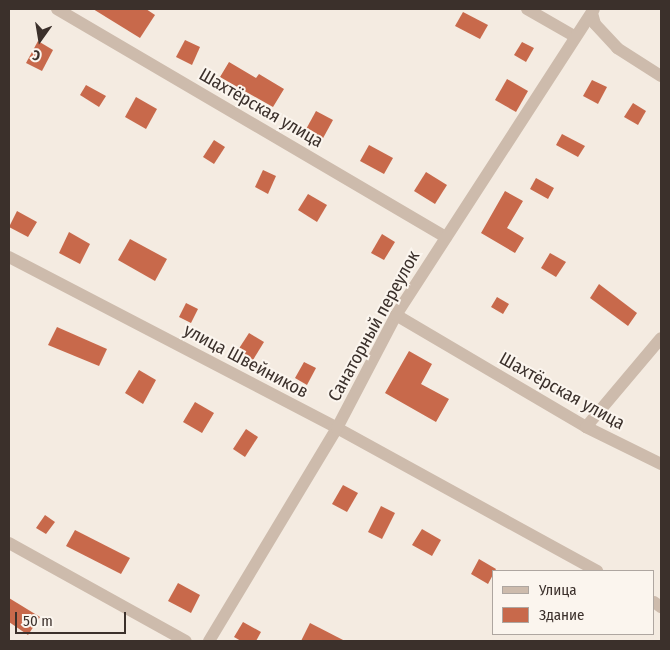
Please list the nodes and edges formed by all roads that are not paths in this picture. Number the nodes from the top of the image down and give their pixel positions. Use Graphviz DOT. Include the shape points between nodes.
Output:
graph roads {
  1 [pos="57,9"];
  2 [pos="527,9"];
  3 [pos="593,11"];
  4 [pos="574,36"];
  5 [pos="661,76"];
  6 [pos="446,237"];
  7 [pos="9,257"];
  8 [pos="396,315"];
  9 [pos="661,338"];
  10 [pos="586,427"];
  11 [pos="337,428"];
  12 [pos="661,464"];
  13 [pos="9,543"];
  14 [pos="595,570"];
  15 [pos="186,641"];
  16 [pos="209,641"];
  1 -- 6 [label="street, Шахтёрская улица"];
  2 -- 4 [label="street"];
  3 -- 4 [label="street, Санаторный переулок"];
  3 -- 5 [label="street" via="596,24 617,48"];
  4 -- 6 [label="street, Санаторный переулок"];
  6 -- 8 [label="street, Санаторный переулок"];
  7 -- 11 [label="street, улица Швейников"];
  8 -- 10 [label="street, Шахтёрская улица"];
  8 -- 11 [label="street, Санаторный переулок"];
  9 -- 10 [label="street"];
  10 -- 12 [label="street, Шахтёрская улица"];
  11 -- 14 [label="street, улица Швейников"];
  11 -- 16 [label="street, Санаторный переулок"];
  13 -- 15 [label="street"];
}
